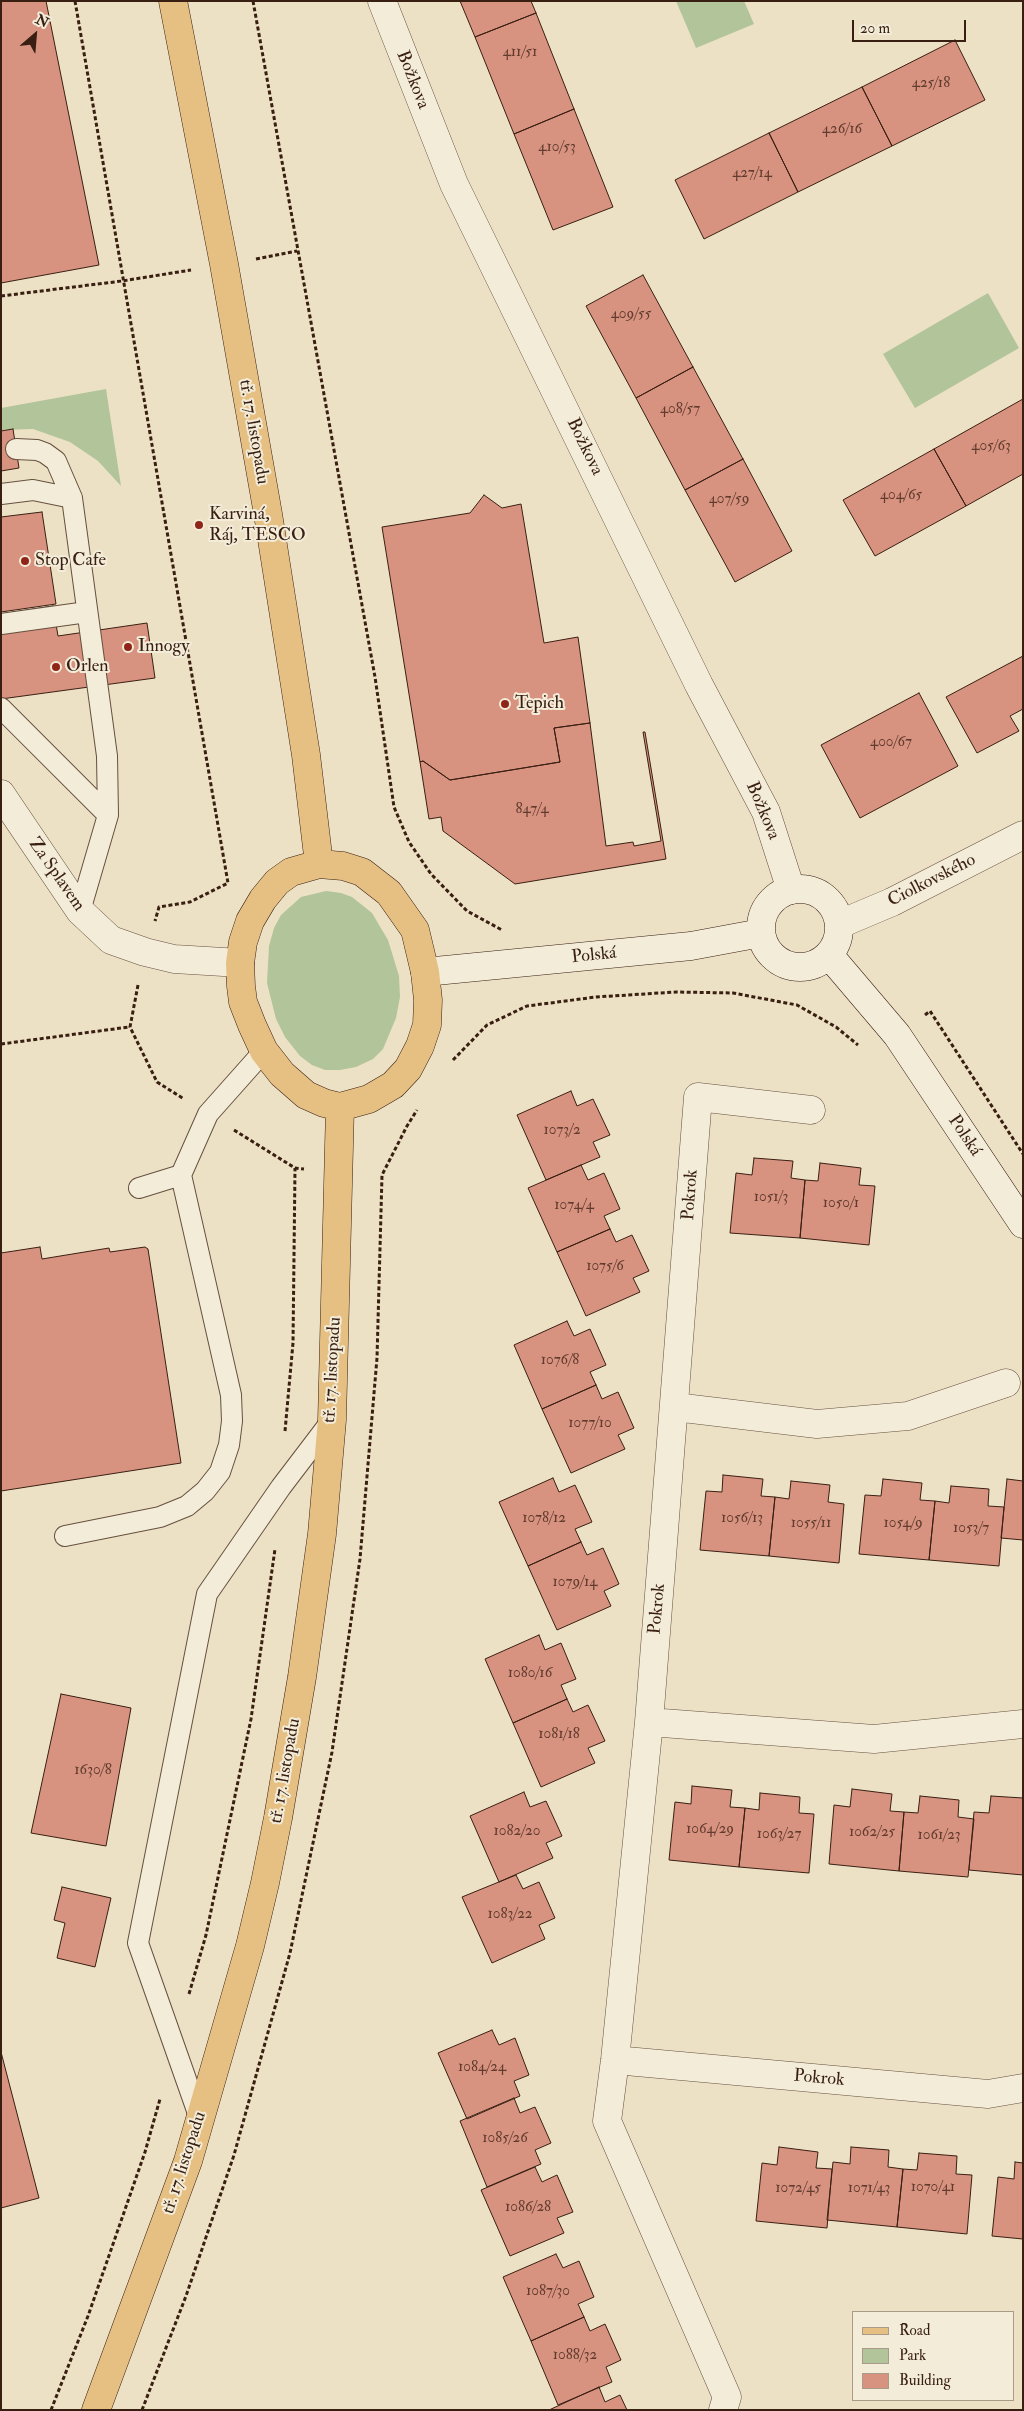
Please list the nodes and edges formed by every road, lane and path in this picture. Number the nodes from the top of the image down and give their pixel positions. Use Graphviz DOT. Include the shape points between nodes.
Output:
graph roads {
  1 [pos="76,1"];
  2 [pos="173,1"];
  3 [pos="253,1"];
  4 [pos="382,1"];
  5 [pos="297,251"];
  6 [pos="224,264"];
  7 [pos="122,281"];
  8 [pos="1,296"];
  9 [pos="16,449"];
  10 [pos="1,494"];
  11 [pos="72,498"];
  12 [pos="87,612"];
  13 [pos="1,624"];
  14 [pos="1,708"];
  15 [pos="1,794"];
  16 [pos="108,815"];
  17 [pos="1023,835"];
  18 [pos="319,864"];
  19 [pos="791,890"];
  20 [pos="80,911"];
  21 [pos="840,924"];
  22 [pos="761,932"];
  23 [pos="145,952"];
  24 [pos="829,955"];
  25 [pos="240,963"];
  26 [pos="520,964"];
  27 [pos="425,972"];
  28 [pos="130,1027"];
  29 [pos="897,1035"];
  30 [pos="1,1044"];
  31 [pos="264,1051"];
  32 [pos="451,1062"];
  33 [pos="340,1107"];
  34 [pos="418,1110"];
  35 [pos="811,1110"];
  36 [pos="296,1168"];
  37 [pos="181,1175"];
  38 [pos="382,1175"];
  39 [pos="139,1188"];
  40 [pos="1023,1224"];
  41 [pos="1006,1382"];
  42 [pos="675,1407"];
  43 [pos="332,1420"];
  44 [pos="285,1436"];
  45 [pos="64,1536"];
  46 [pos="276,1545"];
  47 [pos="649,1722"];
  48 [pos="1023,1724"];
  49 [pos="174,2049"];
  50 [pos="615,2060"];
  51 [pos="1023,2088"];
  52 [pos="200,2120"];
  53 [pos="51,2410"];
  54 [pos="96,2410"];
  55 [pos="723,2410"];
  1 -- 7 [label="path"];
  2 -- 6 [label="main road, tř. 17. listopadu"];
  3 -- 5 [label="path"];
  4 -- 19 [label="street, Božkova" via="454,184 699,685 766,812"];
  5 -- 6 [label="path"];
  5 -- 26 [label="path" via="394,807 409,842 431,874 466,912 516,937"];
  6 -- 7 [label="path"];
  6 -- 18 [label="main road, tř. 17. listopadu" via="268,514 306,755"];
  7 -- 8 [label="path"];
  7 -- 23 [label="path" via="228,883 190,902 159,906"];
  9 -- 11 [label="lane" via="37,450 56,461"];
  10 -- 11 [label="lane" via="32,490"];
  11 -- 12 [label="lane"];
  12 -- 13 [label="lane"];
  12 -- 16 [label="lane" via="107,756"];
  14 -- 16 [label="lane"];
  15 -- 20 [label="street, Za Splavem"];
  16 -- 20 [label="lane"];
  17 -- 21 [label="street, Ciolkovského" via="892,902"];
  18 -- 25 [label="main road" via="291,872 277,882 263,899 250,921"];
  18 -- 27 [label="main road" via="362,872 389,893 415,930"];
  19 -- 21 [label="street" via="813,891 823,896 837,913"];
  19 -- 22 [label="street" via="772,901 761,921"];
  20 -- 23 [label="street, Za Splavem" via="111,940"];
  21 -- 24 [label="street" via="838,941"];
  22 -- 24 [label="street" via="764,945 782,963 807,967 819,964"];
  22 -- 26 [label="street, Polská" via="692,946"];
  23 -- 25 [label="street, Za Splavem" via="174,958"];
  24 -- 29 [label="street, Polská"];
  25 -- 31 [label="main road" via="243,1002"];
  26 -- 27 [label="street, Polská"];
  27 -- 33 [label="main road" via="427,1025 408,1068 393,1085 369,1099"];
  28 -- 30 [label="path"];
  29 -- 32 [label="path" via="868,1053 836,1027 797,1005 732,993 676,992 527,1006 487,1025"];
  29 -- 40 [label="street, Polská"];
  31 -- 33 [label="main road" via="282,1074 306,1095"];
  31 -- 37 [label="lane" via="208,1114"];
  33 -- 43 [label="main road, tř. 17. listopadu"];
  34 -- 38 [label="path"];
  35 -- 42 [label="street, Pokrok" via="698,1097"];
  36 -- 44 [label="path" via="293,1343"];
  37 -- 39 [label="lane"];
  37 -- 45 [label="lane" via="231,1395 229,1445 220,1472 187,1506 160,1516"];
  41 -- 42 [label="street" via="908,1416 817,1424"];
  42 -- 47 [label="street, Pokrok"];
  43 -- 49 [label="lane" via="207,1594 138,1943"];
  43 -- 52 [label="main road, tř. 17. listopadu" via="319,1553 302,1677 266,1883"];
  46 -- 49 [label="path" via="249,1728 206,1935"];
  47 -- 48 [label="street" via="874,1739"];
  47 -- 50 [label="street, Pokrok"];
  49 -- 52 [label="lane"];
  49 -- 53 [label="path" via="145,2152 88,2316"];
  50 -- 51 [label="street, Pokrok" via="988,2094"];
  50 -- 55 [label="street, Pokrok" via="607,2120 727,2397"];
  52 -- 54 [label="main road, tř. 17. listopadu" via="188,2161"];
}
